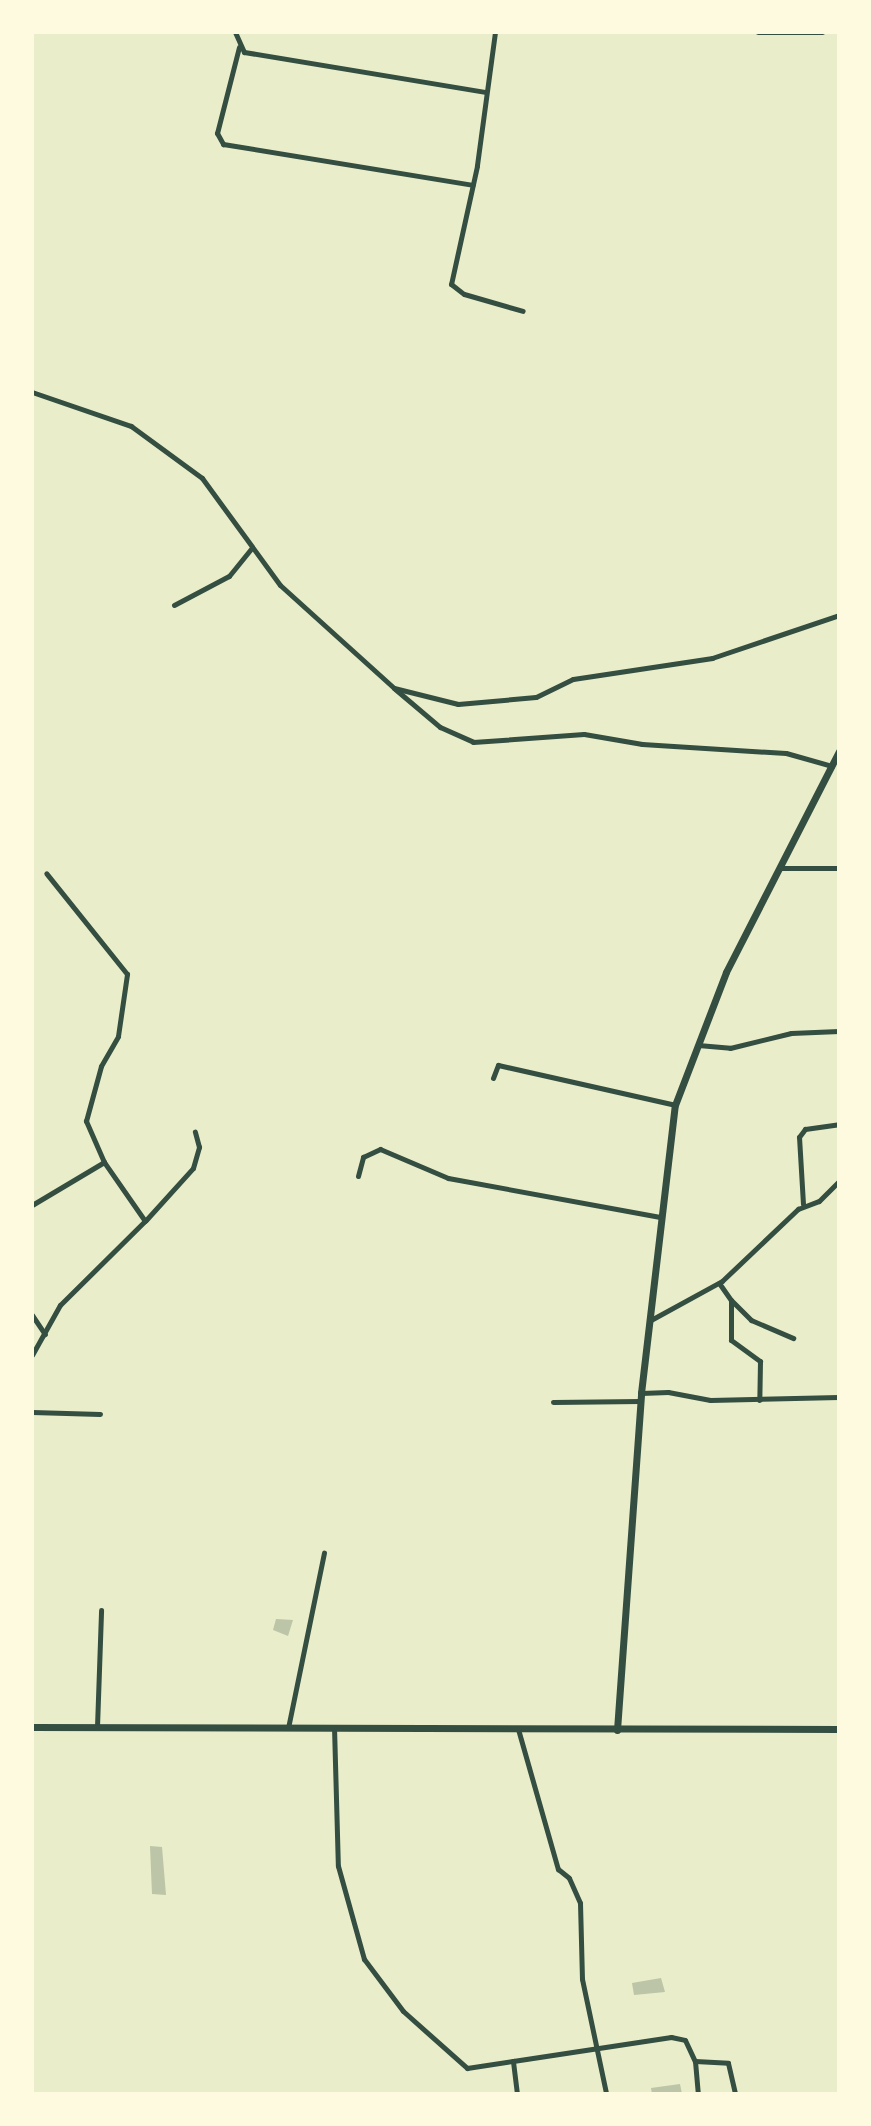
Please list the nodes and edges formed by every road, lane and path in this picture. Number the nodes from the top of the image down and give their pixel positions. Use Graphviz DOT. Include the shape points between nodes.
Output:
graph roads {
  1 [pos="235,32"];
  2 [pos="495,32"];
  3 [pos="758,32"];
  4 [pos="822,32"];
  5 [pos="239,47"];
  6 [pos="485,92"];
  7 [pos="473,185"];
  8 [pos="523,311"];
  9 [pos="32,392"];
  10 [pos="252,548"];
  11 [pos="174,605"];
  12 [pos="839,615"];
  13 [pos="394,688"];
  14 [pos="839,751"];
  15 [pos="832,766"];
  16 [pos="782,868"];
  17 [pos="839,868"];
  18 [pos="46,873"];
  19 [pos="839,1031"];
  20 [pos="698,1045"];
  21 [pos="493,1078"];
  22 [pos="675,1105"];
  23 [pos="839,1124"];
  24 [pos="195,1132"];
  25 [pos="104,1162"];
  26 [pos="358,1176"];
  27 [pos="839,1181"];
  28 [pos="803,1204"];
  29 [pos="32,1205"];
  30 [pos="661,1217"];
  31 [pos="145,1221"];
  32 [pos="719,1283"];
  33 [pos="731,1300"];
  34 [pos="32,1315"];
  35 [pos="648,1321"];
  36 [pos="45,1334"];
  37 [pos="793,1338"];
  38 [pos="32,1355"];
  39 [pos="641,1397"];
  40 [pos="839,1397"];
  41 [pos="759,1400"];
  42 [pos="553,1402"];
  43 [pos="32,1412"];
  44 [pos="100,1414"];
  45 [pos="324,1553"];
  46 [pos="101,1610"];
  47 [pos="334,1726"];
  48 [pos="32,1727"];
  49 [pos="97,1727"];
  50 [pos="288,1728"];
  51 [pos="517,1728"];
  52 [pos="839,1729"];
  53 [pos="617,1730"];
  54 [pos="595,2047"];
  55 [pos="513,2061"];
  56 [pos="695,2061"];
  57 [pos="606,2093"];
  58 [pos="517,2094"];
  59 [pos="698,2094"];
  60 [pos="735,2094"];
  1 -- 5 [label="street"];
  2 -- 6 [label="street"];
  3 -- 4 [label="street"];
  5 -- 6 [label="street"];
  5 -- 7 [label="street" via="217,133 223,144"];
  6 -- 7 [label="street"];
  7 -- 8 [label="street" via="451,284 464,294"];
  9 -- 10 [label="street" via="131,426 202,478"];
  10 -- 11 [label="street" via="229,576"];
  10 -- 13 [label="street" via="280,585"];
  12 -- 13 [label="street" via="712,658 573,679 536,697 458,704"];
  13 -- 15 [label="street" via="440,727 473,742 584,734 642,744 786,753"];
  14 -- 15 [label="street"];
  15 -- 16 [label="street"];
  16 -- 17 [label="street"];
  16 -- 20 [label="street" via="726,972"];
  18 -- 25 [label="street" via="127,974 118,1036 101,1066 86,1121"];
  19 -- 20 [label="street" via="791,1033 730,1048"];
  20 -- 22 [label="street"];
  21 -- 22 [label="street" via="498,1065"];
  22 -- 30 [label="street"];
  23 -- 28 [label="street" via="805,1129 799,1137"];
  24 -- 31 [label="street" via="199,1147 193,1168"];
  25 -- 29 [label="street"];
  25 -- 31 [label="street"];
  26 -- 30 [label="street" via="363,1157 380,1149 448,1178"];
  27 -- 28 [label="street" via="819,1201"];
  28 -- 32 [label="street"];
  30 -- 35 [label="street"];
  31 -- 36 [label="street" via="60,1305"];
  32 -- 33 [label="street"];
  32 -- 35 [label="street"];
  33 -- 37 [label="street" via="751,1320"];
  33 -- 41 [label="street" via="731,1340 760,1361"];
  34 -- 36 [label="street"];
  35 -- 39 [label="street"];
  36 -- 38 [label="street"];
  39 -- 41 [label="street"];
  39 -- 42 [label="street"];
  39 -- 53 [label="street"];
  40 -- 41 [label="street"];
  43 -- 44 [label="street"];
  45 -- 50 [label="street"];
  46 -- 49 [label="street"];
  47 -- 50 [label="street"];
  47 -- 51 [label="street"];
  47 -- 55 [label="street" via="338,1866 364,1959 403,2011 467,2068"];
  48 -- 49 [label="street"];
  49 -- 50 [label="street"];
  51 -- 53 [label="street"];
  51 -- 54 [label="street" via="558,1869 569,1878 580,1903 581,1969"];
  52 -- 53 [label="street"];
  54 -- 55 [label="street"];
  54 -- 56 [label="street" via="671,2037 685,2040"];
  54 -- 57 [label="street"];
  55 -- 58 [label="street"];
  56 -- 59 [label="street"];
  56 -- 60 [label="street" via="728,2063"];
}
